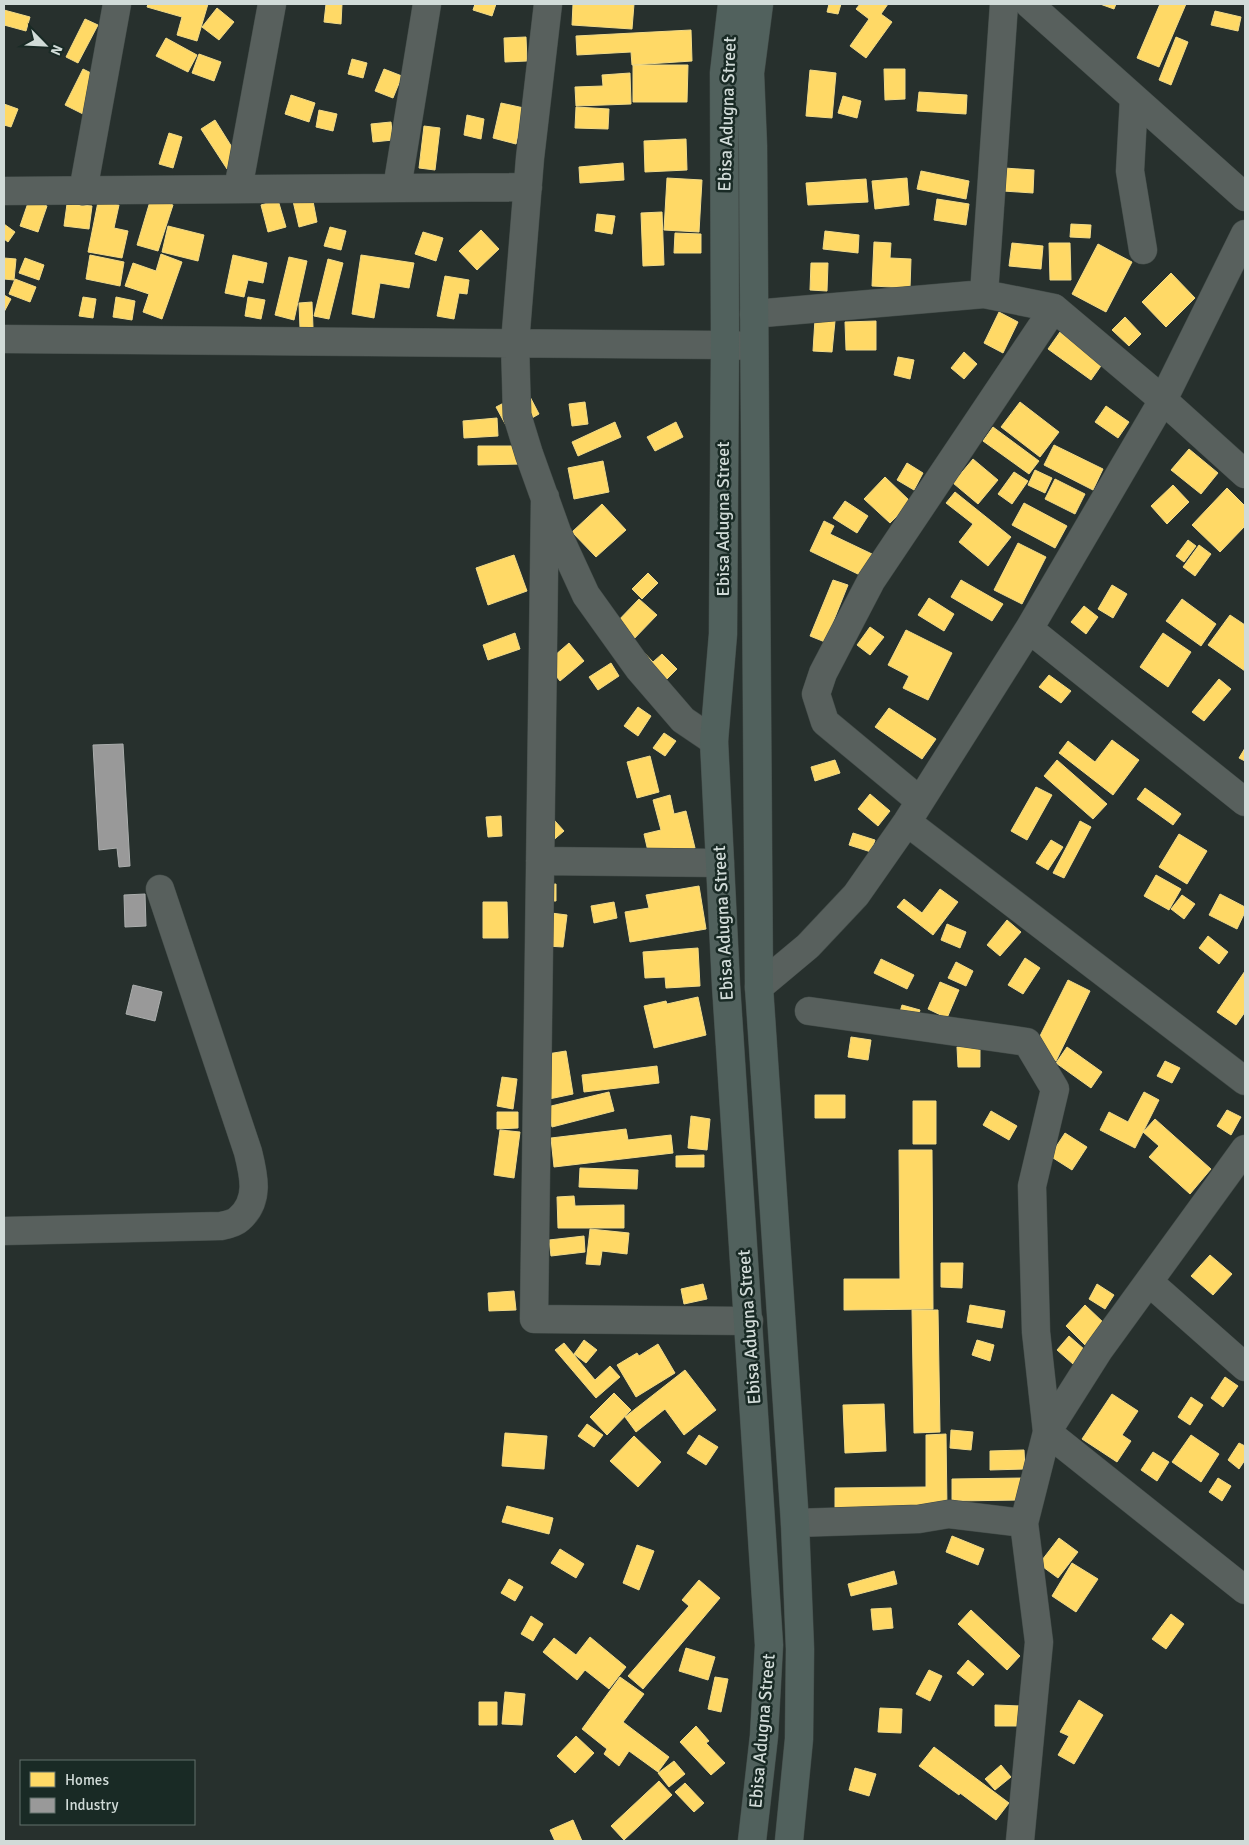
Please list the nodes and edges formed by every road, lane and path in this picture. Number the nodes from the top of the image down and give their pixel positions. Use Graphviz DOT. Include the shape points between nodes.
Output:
graph roads {
  1 [pos="117,4"];
  2 [pos="272,4"];
  3 [pos="427,4"];
  4 [pos="548,4"];
  5 [pos="732,4"];
  6 [pos="759,4"];
  7 [pos="1004,4"];
  8 [pos="1029,4"];
  9 [pos="1134,98"];
  10 [pos="528,187"];
  11 [pos="397,188"];
  12 [pos="238,189"];
  13 [pos="4,191"];
  14 [pos="83,191"];
  15 [pos="1245,197"];
  16 [pos="1245,234"];
  17 [pos="1143,250"];
  18 [pos="984,294"];
  19 [pos="1054,308"];
  20 [pos="754,314"];
  21 [pos="4,339"];
  22 [pos="515,343"];
  23 [pos="725,344"];
  24 [pos="754,346"];
  25 [pos="1163,400"];
  26 [pos="1245,474"];
  27 [pos="545,497"];
  28 [pos="1030,629"];
  29 [pos="714,741"];
  30 [pos="1245,802"];
  31 [pos="914,812"];
  32 [pos="540,861"];
  33 [pos="720,863"];
  34 [pos="160,889"];
  35 [pos="759,987"];
  36 [pos="809,1011"];
  37 [pos="1245,1081"];
  38 [pos="1245,1149"];
  39 [pos="4,1231"];
  40 [pos="1149,1282"];
  41 [pos="749,1321"];
  42 [pos="1245,1366"];
  43 [pos="1047,1432"];
  44 [pos="795,1523"];
  45 [pos="1024,1523"];
  46 [pos="1245,1590"];
  47 [pos="752,1841"];
  48 [pos="789,1841"];
  49 [pos="1020,1841"];
  1 -- 14 [label="street"];
  2 -- 12 [label="street"];
  3 -- 11 [label="street"];
  4 -- 10 [label="street"];
  5 -- 23 [label="main road, Ebisa Adugna Street" via="724,73"];
  6 -- 20 [label="main road, Ebisa Adugna Street" via="750,73"];
  7 -- 18 [label="street"];
  8 -- 9 [label="street"];
  9 -- 15 [label="street"];
  9 -- 17 [label="street" via="1130,171"];
  10 -- 11 [label="street"];
  10 -- 22 [label="street"];
  11 -- 12 [label="street"];
  12 -- 14 [label="street"];
  13 -- 14 [label="street"];
  16 -- 25 [label="street"];
  18 -- 19 [label="street"];
  18 -- 20 [label="street"];
  19 -- 25 [label="street"];
  19 -- 31 [label="street" via="871,581 823,673 816,694 825,722"];
  20 -- 24 [label="main road, Ebisa Adugna Street"];
  21 -- 22 [label="street"];
  22 -- 23 [label="street"];
  22 -- 27 [label="street" via="517,415"];
  23 -- 24 [label="street"];
  23 -- 29 [label="main road, Ebisa Adugna Street" via="722,634"];
  24 -- 35 [label="main road, Ebisa Adugna Street"];
  25 -- 26 [label="street"];
  25 -- 28 [label="street"];
  27 -- 29 [label="street" via="586,595 639,669 683,720"];
  27 -- 32 [label="street"];
  28 -- 30 [label="street"];
  28 -- 31 [label="street"];
  29 -- 33 [label="main road, Ebisa Adugna Street"];
  31 -- 35 [label="street" via="856,895 808,946"];
  31 -- 37 [label="street"];
  32 -- 33 [label="street"];
  32 -- 41 [label="street" via="534,1320"];
  33 -- 41 [label="main road, Ebisa Adugna Street"];
  34 -- 39 [label="street" via="248,1152 254,1179 252,1202 239,1220 221,1226"];
  35 -- 44 [label="main road, Ebisa Adugna Street"];
  36 -- 43 [label="street" via="1027,1042 1055,1089 1032,1186 1036,1332"];
  38 -- 40 [label="street"];
  40 -- 42 [label="street"];
  40 -- 43 [label="street" via="1099,1350"];
  41 -- 47 [label="main road, Ebisa Adugna Street" via="769,1645 764,1736"];
  43 -- 45 [label="street"];
  43 -- 46 [label="street"];
  44 -- 45 [label="street" via="919,1519 949,1514"];
  44 -- 48 [label="main road, Ebisa Adugna Street" via="800,1648 799,1739"];
  45 -- 49 [label="street" via="1039,1642"];
}
